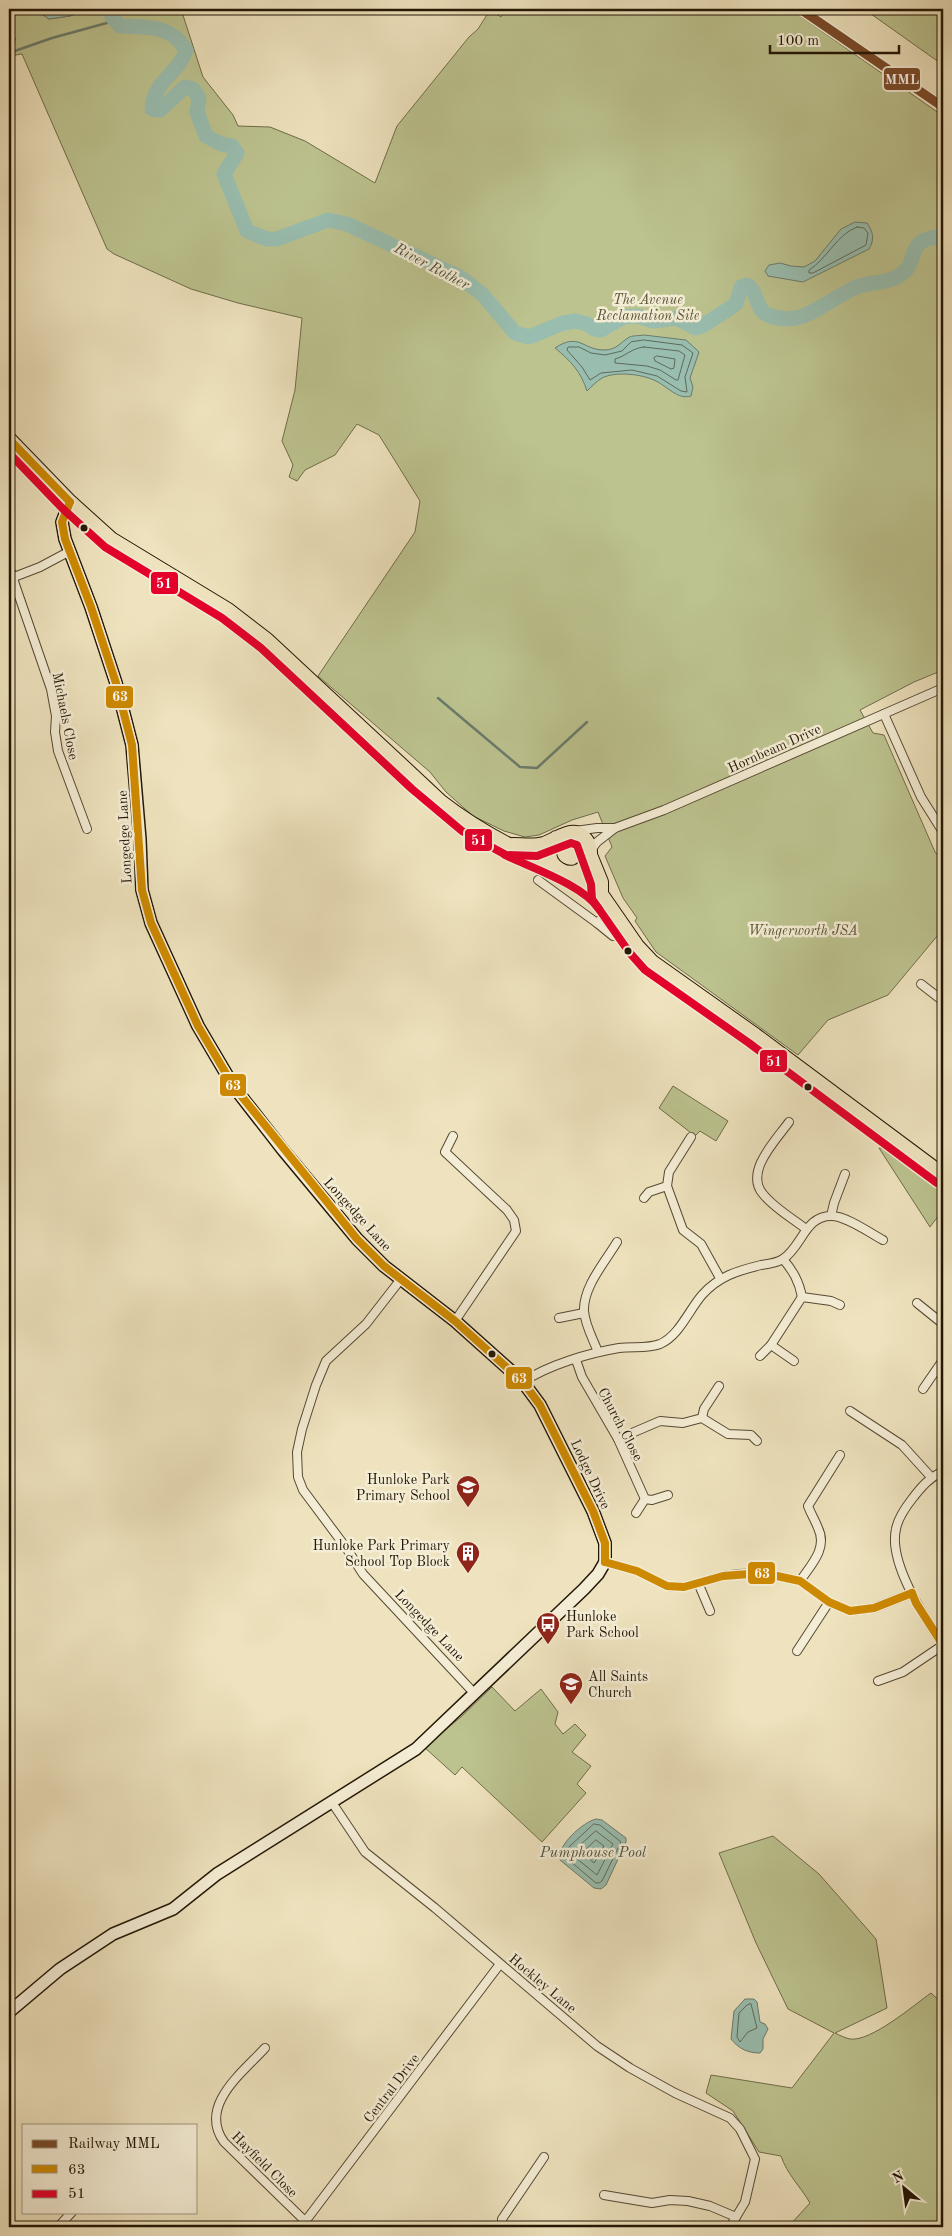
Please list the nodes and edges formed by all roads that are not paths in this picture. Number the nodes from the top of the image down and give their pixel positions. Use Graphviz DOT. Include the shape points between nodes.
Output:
graph roads {
  1 [pos="9,439"];
  2 [pos="70,502"];
  3 [pos="70,551"];
  4 [pos="9,567"];
  5 [pos="14,577"];
  6 [pos="943,688"];
  7 [pos="884,714"];
  8 [pos="615,828"];
  9 [pos="87,829"];
  10 [pos="571,832"];
  11 [pos="943,832"];
  12 [pos="556,838"];
  13 [pos="507,845"];
  14 [pos="590,854"];
  15 [pos="563,870"];
  16 [pos="538,880"];
  17 [pos="601,894"];
  18 [pos="612,909"];
  19 [pos="596,923"];
  20 [pos="613,936"];
  21 [pos="921,984"];
  22 [pos="942,996"];
  23 [pos="789,1122"];
  24 [pos="453,1136"];
  25 [pos="691,1137"];
  26 [pos="845,1174"];
  27 [pos="943,1175"];
  28 [pos="666,1186"];
  29 [pos="644,1198"];
  30 [pos="831,1216"];
  31 [pos="806,1229"];
  32 [pos="882,1240"];
  33 [pos="617,1242"];
  34 [pos="784,1259"];
  35 [pos="720,1278"];
  36 [pos="401,1279"];
  37 [pos="802,1297"];
  38 [pos="917,1304"];
  39 [pos="840,1305"];
  40 [pos="584,1313"];
  41 [pos="559,1318"];
  42 [pos="455,1321"];
  43 [pos="943,1324"];
  44 [pos="771,1345"];
  45 [pos="598,1352"];
  46 [pos="760,1356"];
  47 [pos="576,1360"];
  48 [pos="943,1360"];
  49 [pos="794,1361"];
  50 [pos="524,1382"];
  51 [pos="719,1386"];
  52 [pos="923,1388"];
  53 [pos="850,1411"];
  54 [pos="702,1418"];
  55 [pos="618,1439"];
  56 [pos="757,1441"];
  57 [pos="840,1455"];
  58 [pos="943,1471"];
  59 [pos="931,1477"];
  60 [pos="668,1496"];
  61 [pos="645,1499"];
  62 [pos="636,1514"];
  63 [pos="605,1562"];
  64 [pos="800,1581"];
  65 [pos="699,1584"];
  66 [pos="912,1592"];
  67 [pos="829,1602"];
  68 [pos="710,1611"];
  69 [pos="943,1646"];
  70 [pos="797,1651"];
  71 [pos="878,1681"];
  72 [pos="474,1693"];
  73 [pos="331,1801"];
  74 [pos="500,1964"];
  75 [pos="9,2012"];
  76 [pos="265,2048"];
  77 [pos="544,2156"];
  78 [pos="604,2195"];
  79 [pos="70,2214"];
  80 [pos="736,2217"];
  81 [pos="303,2224"];
  82 [pos="58,2227"];
  83 [pos="503,2227"];
  84 [pos="730,2227"];
  1 -- 2 [label="highway"];
  2 -- 3 [label="street, Longedge Lane" via="62,522"];
  2 -- 13 [label="highway" via="111,539 248,624 441,802 468,823"];
  3 -- 5 [label="street"];
  3 -- 36 [label="street, Longedge Lane" via="116,683 132,745 142,890 165,956 198,1026 234,1087 357,1239"];
  4 -- 5 [label="street, Michaels Close"];
  5 -- 9 [label="street, Michaels Close" via="51,689 58,751"];
  6 -- 7 [label="street, Hornbeam Drive"];
  7 -- 8 [label="street, Hornbeam Drive" via="664,810"];
  7 -- 11 [label="street" via="921,797"];
  8 -- 10 [label="street, Hornbeam Drive"];
  8 -- 14 [label="street, Hornbeam Drive" via="597,842"];
  10 -- 12 [label="highway"];
  10 -- 14 [label="highway" via="583,837"];
  12 -- 13 [label="highway" via="535,846"];
  12 -- 15 [label="highway" via="550,854"];
  13 -- 15 [label="highway"];
  14 -- 15 [label="highway" via="581,870"];
  14 -- 17 [label="highway" via="601,882"];
  15 -- 17 [label="highway" via="581,878"];
  16 -- 19 [label="street"];
  17 -- 18 [label="highway"];
  18 -- 19 [label="street"];
  18 -- 27 [label="highway" via="652,962"];
  19 -- 20 [label="street"];
  21 -- 22 [label="street"];
  23 -- 31 [label="street" via="762,1159 758,1184 764,1196"];
  24 -- 42 [label="street" via="445,1152 507,1210 516,1225 516,1231"];
  25 -- 28 [label="street" via="669,1172"];
  26 -- 30 [label="street"];
  28 -- 29 [label="street" via="649,1192"];
  28 -- 35 [label="street" via="683,1230 701,1244"];
  30 -- 31 [label="street" via="814,1221"];
  30 -- 32 [label="street" via="848,1221"];
  31 -- 34 [label="street"];
  33 -- 40 [label="street" via="590,1287"];
  34 -- 35 [label="street"];
  34 -- 37 [label="street" via="800,1284"];
  35 -- 45 [label="street" via="661,1344"];
  36 -- 42 [label="street, Lodge Drive"];
  36 -- 72 [label="street, Longedge Lane" via="366,1324 326,1361 302,1429 297,1452 298,1478 303,1490 363,1574"];
  37 -- 39 [label="street"];
  37 -- 44 [label="street"];
  38 -- 43 [label="street"];
  40 -- 41 [label="street"];
  40 -- 45 [label="street"];
  42 -- 50 [label="street, Lodge Drive"];
  44 -- 46 [label="street"];
  44 -- 49 [label="street"];
  45 -- 47 [label="street"];
  47 -- 50 [label="street" via="534,1375"];
  47 -- 55 [label="street, Church Close" via="582,1377"];
  48 -- 52 [label="street"];
  50 -- 63 [label="street, Lodge Drive" via="540,1405 593,1511 605,1543"];
  51 -- 54 [label="street"];
  53 -- 59 [label="street" via="902,1446"];
  54 -- 55 [label="street" via="683,1424 660,1421"];
  54 -- 56 [label="street" via="728,1434 752,1435"];
  55 -- 61 [label="street, Church Close"];
  57 -- 64 [label="street" via="808,1506 822,1542 820,1551"];
  58 -- 59 [label="street"];
  59 -- 66 [label="street" via="900,1516 896,1530 898,1557"];
  60 -- 61 [label="street"];
  61 -- 62 [label="street"];
  63 -- 65 [label="street" via="637,1570 667,1586"];
  63 -- 72 [label="street" via="584,1590"];
  64 -- 65 [label="street" via="763,1574 739,1574"];
  64 -- 67 [label="street"];
  65 -- 68 [label="street"];
  66 -- 67 [label="street" via="874,1608 850,1611"];
  66 -- 69 [label="street"];
  67 -- 70 [label="street"];
  69 -- 71 [label="street" via="903,1672"];
  72 -- 73 [label="street" via="416,1749"];
  73 -- 74 [label="street, Hockley Lane" via="365,1852"];
  73 -- 75 [label="street" via="217,1874 173,1910 113,1934 60,1969"];
  74 -- 80 [label="street, Hockley Lane" via="597,2046 675,2093 730,2118 755,2159 745,2202"];
  74 -- 81 [label="street, Central Drive"];
  76 -- 81 [label="street, Hayfield Close" via="218,2101 215,2123 224,2142"];
  77 -- 83 [label="street" via="502,2220"];
  78 -- 80 [label="street" via="652,2203 688,2201"];
  79 -- 82 [label="street"];
  80 -- 84 [label="street"];
}
